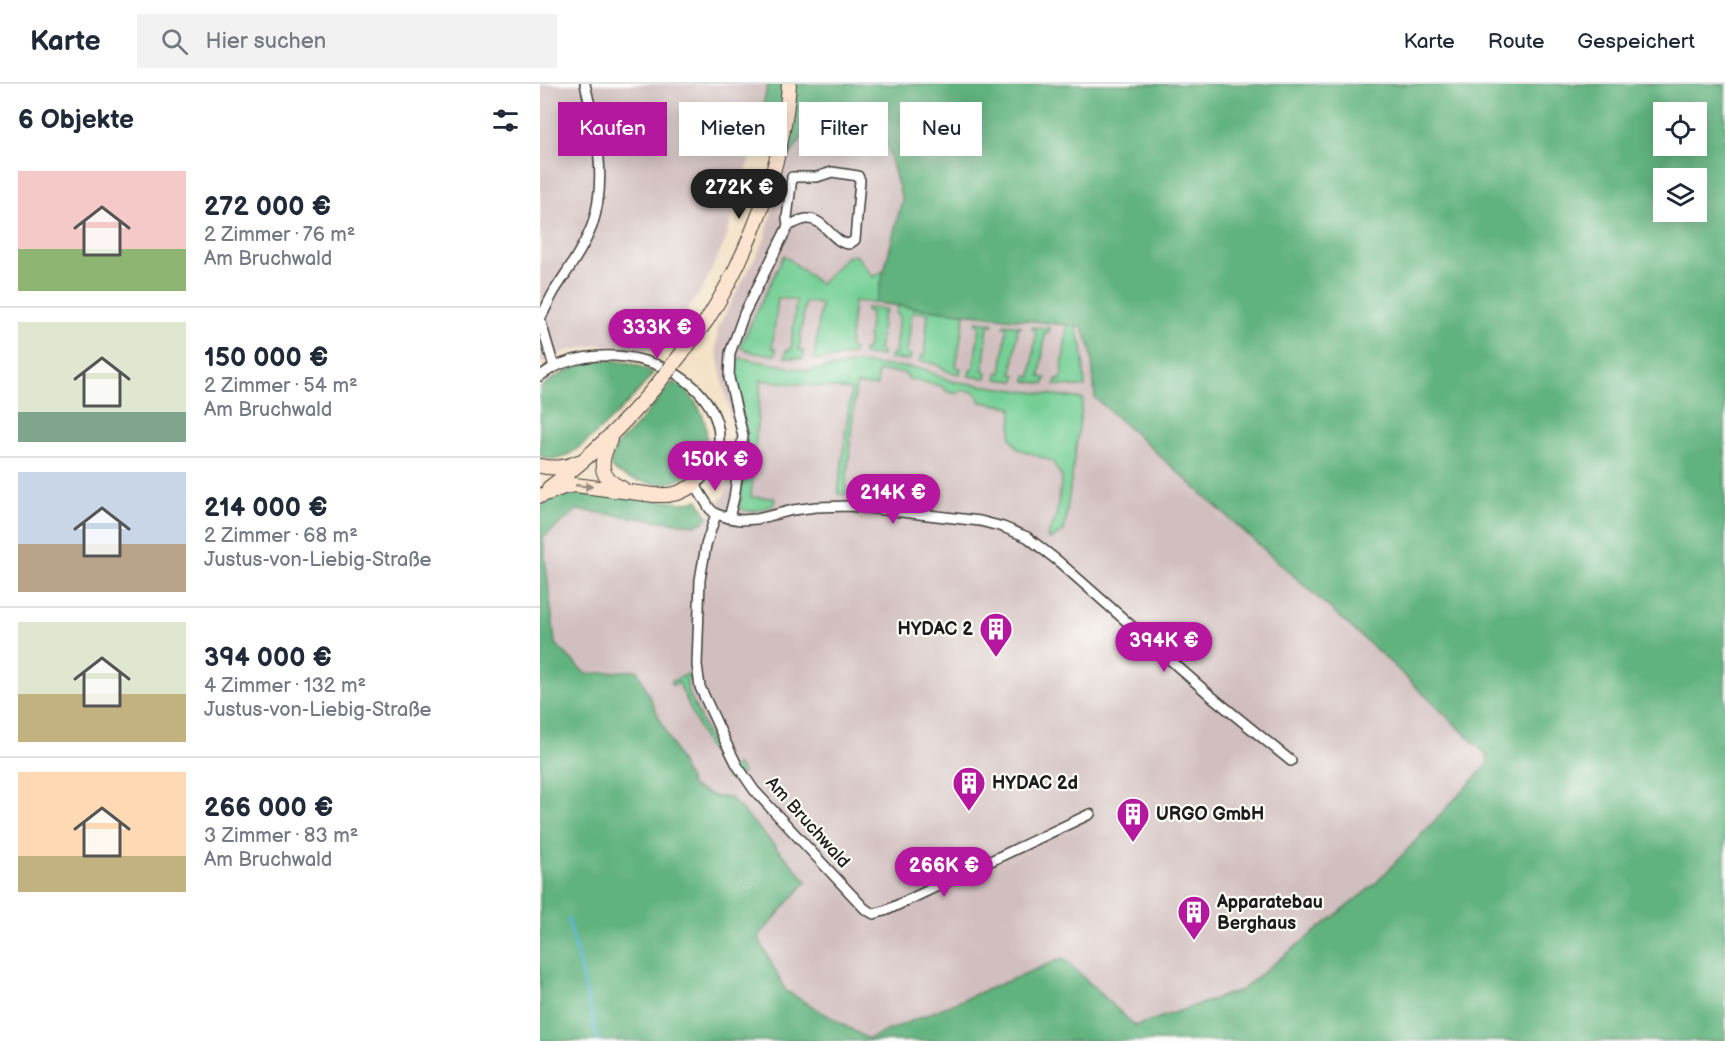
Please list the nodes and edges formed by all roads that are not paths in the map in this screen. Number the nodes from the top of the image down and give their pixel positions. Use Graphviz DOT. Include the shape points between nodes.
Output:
graph roads {
  1 [pos="585,84"];
  2 [pos="789,84"];
  3 [pos="788,226"];
  4 [pos="554,367"];
  5 [pos="540,376"];
  6 [pos="616,430"];
  7 [pos="588,458"];
  8 [pos="540,466"];
  9 [pos="695,485"];
  10 [pos="630,491"];
  11 [pos="540,495"];
  12 [pos="716,514"];
  13 [pos="729,518"];
  14 [pos="1291,761"];
  15 [pos="1090,814"];
  1 -- 4 [label="street" via="597,137 600,188 591,228 540,319"];
  2 -- 6 [label="main road, bridge" via="779,149 737,266 682,353"];
  3 -- 3 [label="street" via="792,177 817,177 832,172 858,176 855,240 842,244 809,219"];
  3 -- 13 [label="street" via="744,314 730,353 729,378 743,436"];
  4 -- 5 [label="street"];
  4 -- 9 [label="street" via="587,358 634,358 661,367 696,389 714,415 719,438 714,462"];
  6 -- 7 [label="main road"];
  6 -- 10 [label="main road" via="605,450 603,471 610,482"];
  7 -- 8 [label="main road" via="561,468"];
  7 -- 11 [label="main road"];
  9 -- 10 [label="main road" via="668,495"];
  9 -- 12 [label="street"];
  11 -- 10 [label="main road, one-way" via="574,485"];
  12 -- 13 [label="street"];
  12 -- 15 [label="street, Am Bruchwald" via="700,580 700,687 737,765 754,790 865,909 874,914 887,910"];
  13 -- 14 [label="street" via="757,519 793,510 850,506 981,521 1027,537"];
}
